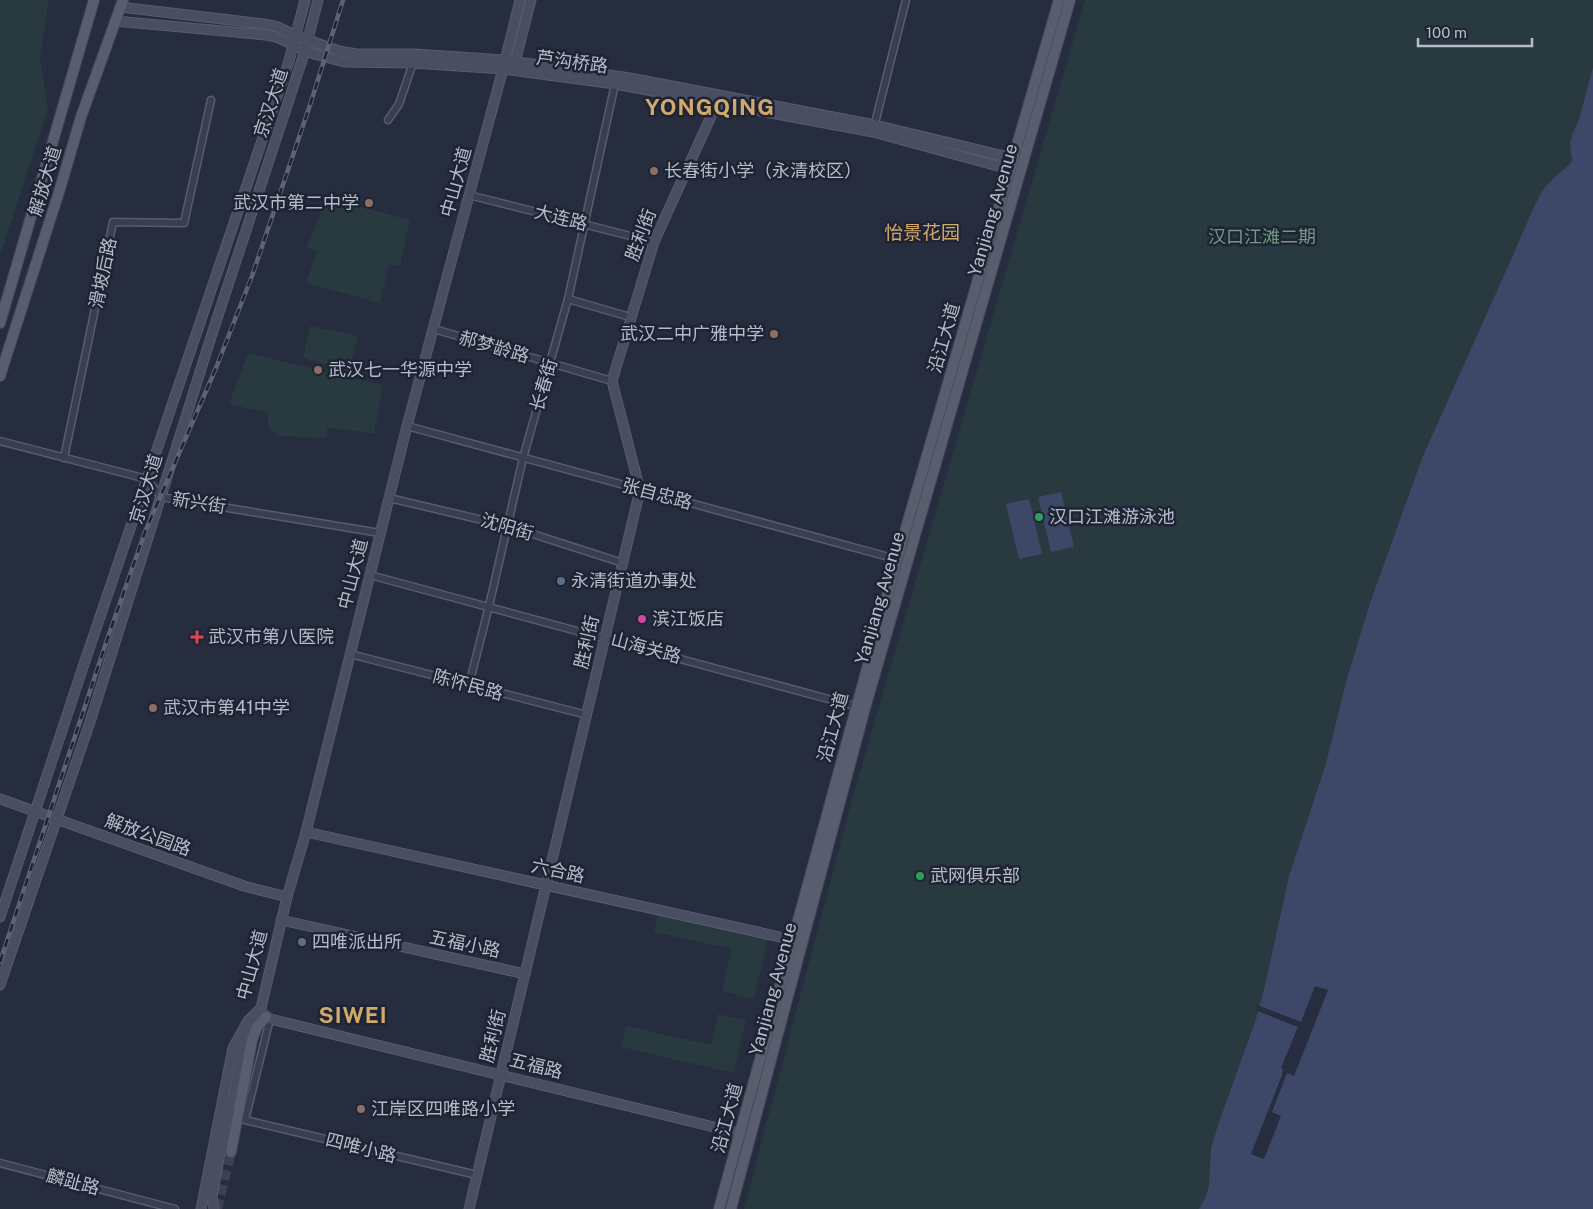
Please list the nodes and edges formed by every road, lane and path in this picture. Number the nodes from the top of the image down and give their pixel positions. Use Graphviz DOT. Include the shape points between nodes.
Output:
graph roads {
  1 [pos="94,0"];
  2 [pos="305,0"];
  3 [pos="318,0"];
  4 [pos="520,0"];
  5 [pos="531,0"];
  6 [pos="906,0"];
  7 [pos="1059,0"];
  8 [pos="1070,0"];
  9 [pos="121,4"];
  10 [pos="115,21"];
  11 [pos="294,40"];
  12 [pos="308,40"];
  13 [pos="305,51"];
  14 [pos="515,62"];
  15 [pos="413,63"];
  16 [pos="505,66"];
  17 [pos="615,84"];
  18 [pos="718,99"];
  19 [pos="212,100"];
  20 [pos="388,120"];
  21 [pos="874,128"];
  22 [pos="1013,158"];
  23 [pos="1025,161"];
  24 [pos="1010,169"];
  25 [pos="1021,172"];
  26 [pos="469,195"];
  27 [pos="584,223"];
  28 [pos="654,242"];
  29 [pos="568,300"];
  30 [pos="630,317"];
  31 [pos="0,324"];
  32 [pos="434,329"];
  33 [pos="550,364"];
  34 [pos="0,375"];
  35 [pos="612,381"];
  36 [pos="407,426"];
  37 [pos="0,441"];
  38 [pos="64,458"];
  39 [pos="524,458"];
  40 [pos="146,479"];
  41 [pos="640,490"];
  42 [pos="161,497"];
  43 [pos="389,498"];
  44 [pos="508,526"];
  45 [pos="380,533"];
  46 [pos="897,559"];
  47 [pos="907,561"];
  48 [pos="623,564"];
  49 [pos="370,575"];
  50 [pos="490,606"];
  51 [pos="605,637"];
  52 [pos="350,654"];
  53 [pos="468,685"];
  54 [pos="860,707"];
  55 [pos="586,715"];
  56 [pos="0,799"];
  57 [pos="34,812"];
  58 [pos="57,819"];
  59 [pos="306,832"];
  60 [pos="546,885"];
  61 [pos="287,897"];
  62 [pos="0,917"];
  63 [pos="281,920"];
  64 [pos="797,941"];
  65 [pos="525,974"];
  66 [pos="0,985"];
  67 [pos="265,1015"];
  68 [pos="501,1074"];
  69 [pos="245,1120"];
  70 [pos="739,1134"];
  71 [pos="751,1136"];
  72 [pos="231,1152"];
  73 [pos="0,1162"];
  74 [pos="477,1176"];
  75 [pos="175,1209"];
  76 [pos="201,1209"];
  77 [pos="214,1209"];
  78 [pos="469,1209"];
  79 [pos="719,1209"];
  80 [pos="731,1209"];
  1 -- 31 [label="main road, 解放大道"];
  2 -- 11 [label="main road, 京汉大道"];
  3 -- 12 [label="main road, 京汉大道"];
  4 -- 16 [label="main road, 中山大道"];
  5 -- 14 [label="main road"];
  6 -- 21 [label="street"];
  7 -- 22 [label="main road, Yanjiang Avenue"];
  8 -- 23 [label="main road, Yanjiang Avenue"];
  9 -- 10 [label="main road, 解放大道"];
  9 -- 11 [label="main road, 芦沟桥路" via="264,24 278,27"];
  10 -- 11 [label="main road, 芦沟桥路"];
  10 -- 34 [label="main road, 解放大道" via="81,117"];
  11 -- 12 [label="main road, 芦沟桥路"];
  11 -- 13 [label="main road, 芦沟桥路"];
  11 -- 40 [label="main road, 京汉大道"];
  12 -- 13 [label="main road, 京汉大道"];
  12 -- 16 [label="main road, 芦沟桥路" via="356,54 414,54"];
  13 -- 15 [label="main road, 芦沟桥路" via="344,62"];
  13 -- 42 [label="main road, 京汉大道"];
  14 -- 16 [label="main road, 芦沟桥路"];
  14 -- 18 [label="main road, 芦沟桥路" via="630,78"];
  15 -- 16 [label="main road, 芦沟桥路"];
  15 -- 20 [label="street" via="399,104"];
  16 -- 17 [label="main road, 芦沟桥路"];
  16 -- 26 [label="main road, 中山大道"];
  17 -- 18 [label="main road, 芦沟桥路"];
  17 -- 27 [label="street, 长春街"];
  18 -- 21 [label="main road, 芦沟桥路"];
  18 -- 28 [label="main road, 胜利街"];
  19 -- 38 [label="street, 滑坡后路" via="184,223 114,222"];
  21 -- 22 [label="main road, 芦沟桥路"];
  21 -- 24 [label="main road, 芦沟桥路"];
  22 -- 23 [label="main road, 芦沟桥路"];
  22 -- 24 [label="main road, Yanjiang Avenue"];
  23 -- 25 [label="main road, Yanjiang Avenue"];
  24 -- 25 [label="main road, 芦沟桥路"];
  24 -- 46 [label="main road, 沿江大道"];
  25 -- 47 [label="main road, Yanjiang Avenue"];
  26 -- 27 [label="street, 大连路"];
  26 -- 32 [label="main road, 中山大道"];
  27 -- 28 [label="street, 大连路"];
  27 -- 29 [label="street, 长春街"];
  28 -- 30 [label="main road, 胜利街"];
  29 -- 30 [label="street"];
  29 -- 33 [label="street, 长春街"];
  30 -- 35 [label="main road, 胜利街"];
  32 -- 33 [label="street, 郝梦龄路"];
  32 -- 36 [label="main road, 中山大道"];
  33 -- 35 [label="street, 郝梦龄路"];
  33 -- 39 [label="street, 长春街"];
  35 -- 41 [label="main road, 胜利街"];
  36 -- 39 [label="street, 张自忠路"];
  36 -- 43 [label="main road, 中山大道"];
  37 -- 38 [label="street"];
  38 -- 40 [label="street"];
  39 -- 41 [label="street, 张自忠路"];
  39 -- 44 [label="street, 长春街"];
  40 -- 42 [label="street, 新兴街"];
  40 -- 57 [label="main road, 京汉大道"];
  41 -- 46 [label="street, 张自忠路"];
  41 -- 48 [label="main road, 胜利街"];
  42 -- 45 [label="street, 新兴街"];
  42 -- 58 [label="main road, 京汉大道"];
  43 -- 44 [label="street, 沈阳街"];
  43 -- 45 [label="main road, 中山大道"];
  44 -- 48 [label="street, 沈阳街"];
  44 -- 50 [label="street, 长春街"];
  45 -- 49 [label="main road, 中山大道"];
  46 -- 47 [label="street, 张自忠路"];
  46 -- 54 [label="main road, 沿江大道"];
  47 -- 54 [label="main road, Yanjiang Avenue"];
  48 -- 51 [label="main road, 胜利街"];
  49 -- 50 [label="street, 山海关路"];
  49 -- 52 [label="main road, 中山大道"];
  50 -- 51 [label="street, 山海关路"];
  50 -- 53 [label="street, 长春街"];
  51 -- 54 [label="street, 山海关路"];
  51 -- 55 [label="main road, 胜利街"];
  52 -- 53 [label="street, 陈怀民路"];
  52 -- 59 [label="main road, 中山大道"];
  53 -- 55 [label="street, 陈怀民路"];
  54 -- 64 [label="main road, 沿江大道"];
  55 -- 60 [label="main road, 胜利街"];
  56 -- 57 [label="main road, 解放公园路"];
  57 -- 58 [label="main road, 解放公园路"];
  57 -- 62 [label="main road, 京汉大道"];
  58 -- 61 [label="main road, 解放公园路" via="244,886"];
  58 -- 66 [label="main road, 京汉大道"];
  59 -- 60 [label="main road, 六合路"];
  59 -- 61 [label="main road, 中山大道"];
  60 -- 64 [label="main road, 六合路"];
  60 -- 65 [label="main road, 胜利街"];
  61 -- 63 [label="main road, 中山大道"];
  63 -- 65 [label="main road, 五福小路"];
  63 -- 67 [label="main road, 中山大道"];
  64 -- 70 [label="main road, 沿江大道"];
  64 -- 71 [label="main road, Yanjiang Avenue"];
  65 -- 68 [label="main road, 胜利街"];
  67 -- 68 [label="main road, 五福路"];
  67 -- 69 [label="street, 中山大道"];
  67 -- 72 [label="main road" via="252,1040"];
  67 -- 76 [label="main road, 中山大道" via="248,1021 232,1048"];
  67 -- 77 [label="main road, 中山大道" via="248,1030 243,1044 212,1196"];
  68 -- 70 [label="main road, 五福路"];
  68 -- 74 [label="main road, 胜利街"];
  69 -- 74 [label="street, 四唯小路"];
  70 -- 71 [label="main road, 五福路"];
  70 -- 79 [label="main road, 沿江大道"];
  71 -- 80 [label="main road, Yanjiang Avenue"];
  73 -- 75 [label="street, 麟趾路"];
  74 -- 78 [label="main road, 胜利街"];
}
